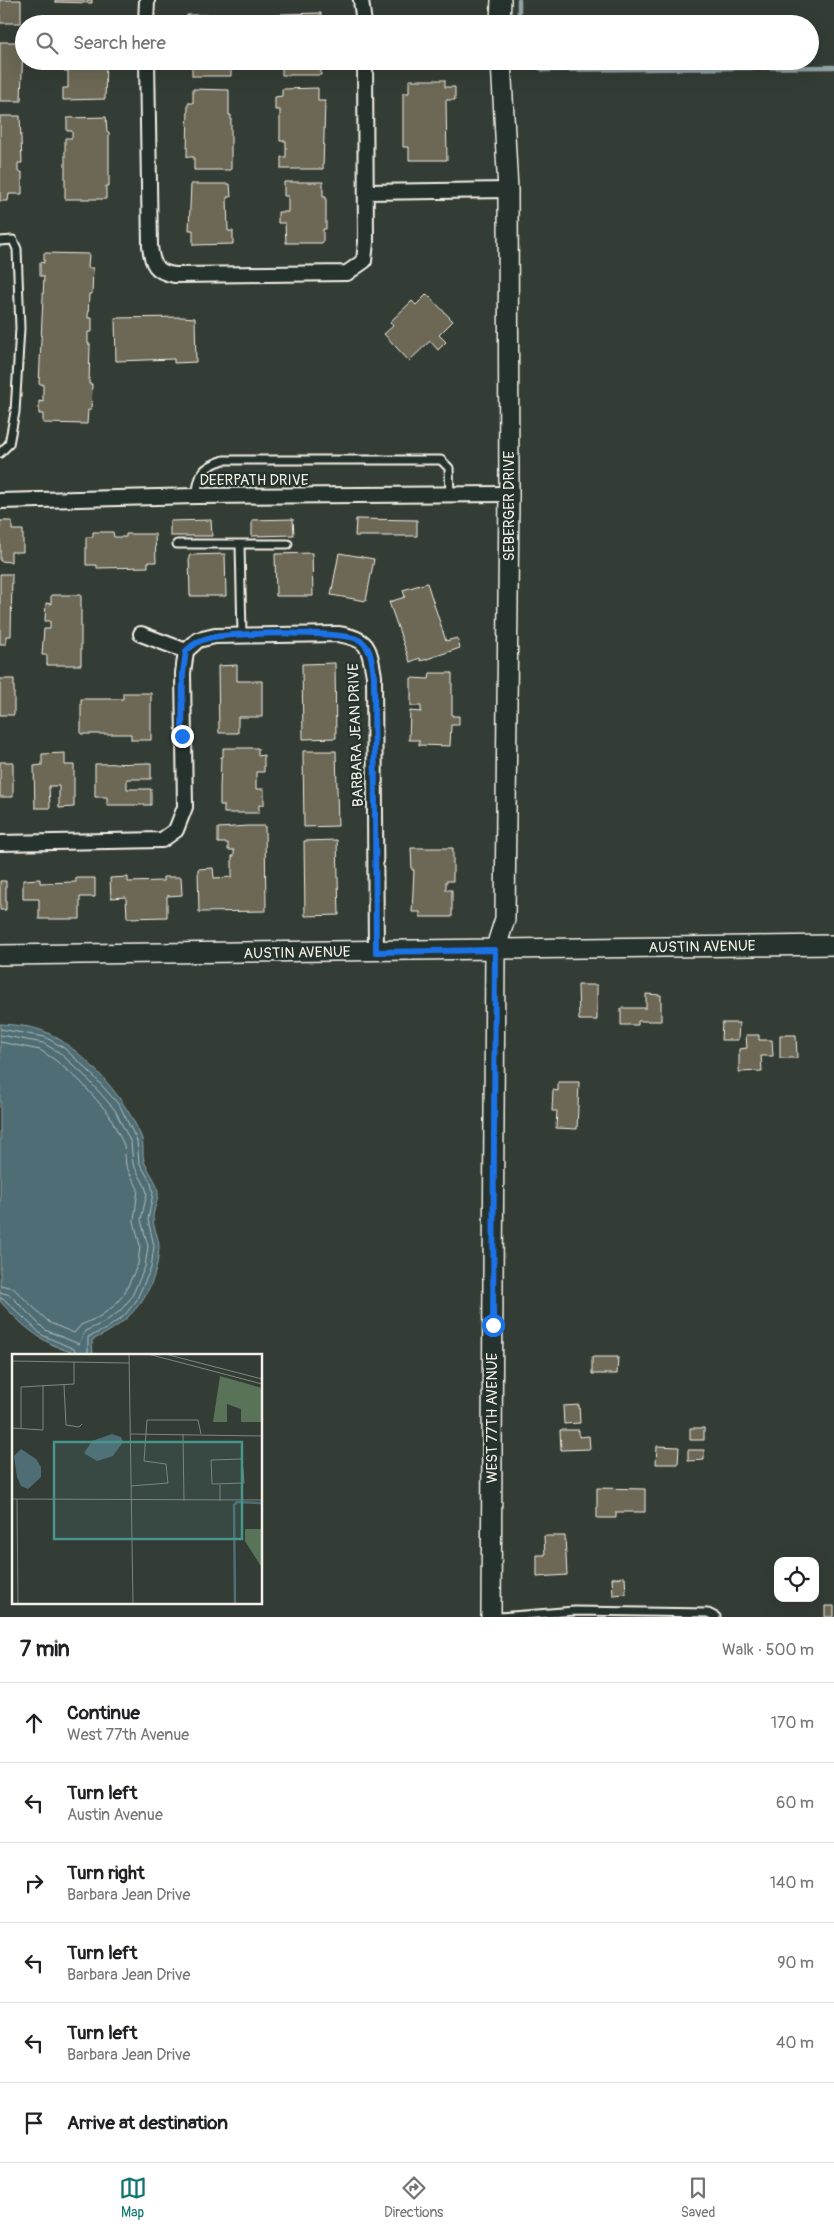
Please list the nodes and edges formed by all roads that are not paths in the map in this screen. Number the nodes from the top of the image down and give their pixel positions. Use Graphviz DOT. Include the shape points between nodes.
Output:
graph roads {
  1 [pos="147,0"];
  2 [pos="361,0"];
  3 [pos="501,0"];
  4 [pos="146,15"];
  5 [pos="363,15"];
  6 [pos="500,15"];
  7 [pos="147,70"];
  8 [pos="365,70"];
  9 [pos="502,70"];
  10 [pos="508,190"];
  11 [pos="366,192"];
  12 [pos="0,241"];
  13 [pos="0,453"];
  14 [pos="509,494"];
  15 [pos="450,495"];
  16 [pos="196,496"];
  17 [pos="0,501"];
  18 [pos="177,544"];
  19 [pos="240,544"];
  20 [pos="288,544"];
  21 [pos="141,634"];
  22 [pos="242,635"];
  23 [pos="186,651"];
  24 [pos="0,843"];
  25 [pos="834,944"];
  26 [pos="495,950"];
  27 [pos="376,952"];
  28 [pos="0,955"];
  29 [pos="491,1617"];
  30 [pos="500,1617"];
  31 [pos="716,1617"];
  1 -- 4 [label="street"];
  2 -- 5 [label="street"];
  3 -- 6 [label="street"];
  7 -- 11 [label="street" via="150,246 152,262 163,273 347,273 364,261"];
  8 -- 11 [label="street"];
  9 -- 10 [label="street, SEBERGER DRIVE"];
  10 -- 11 [label="street"];
  10 -- 14 [label="street, SEBERGER DRIVE"];
  12 -- 13 [label="lane" via="13,240 17,249 20,328 15,412 9,444"];
  14 -- 15 [label="street, DEERPATH DRIVE"];
  14 -- 26 [label="street, SEBERGER DRIVE" via="505,919"];
  15 -- 16 [label="street, DEERPATH DRIVE"];
  15 -- 16 [label="lane" via="449,468 441,460 224,460 209,465 199,474"];
  16 -- 17 [label="street, DEERPATH DRIVE"];
  18 -- 19 [label="lane"];
  19 -- 20 [label="lane"];
  19 -- 22 [label="lane"];
  21 -- 23 [label="street"];
  22 -- 23 [label="street, BARBARA JEAN DRIVE" via="198,640"];
  22 -- 27 [label="street, BARBARA JEAN DRIVE" via="338,634 360,640 370,651 374,676"];
  23 -- 24 [label="street" via="183,682 185,807 176,830 162,840"];
  25 -- 26 [label="street, AUSTIN AVENUE"];
  26 -- 27 [label="street, AUSTIN AVENUE"];
  26 -- 29 [label="street, WEST 77TH AVENUE"];
  27 -- 28 [label="street, AUSTIN AVENUE"];
  30 -- 31 [label="lane" via="575,1611 708,1613"];
}
